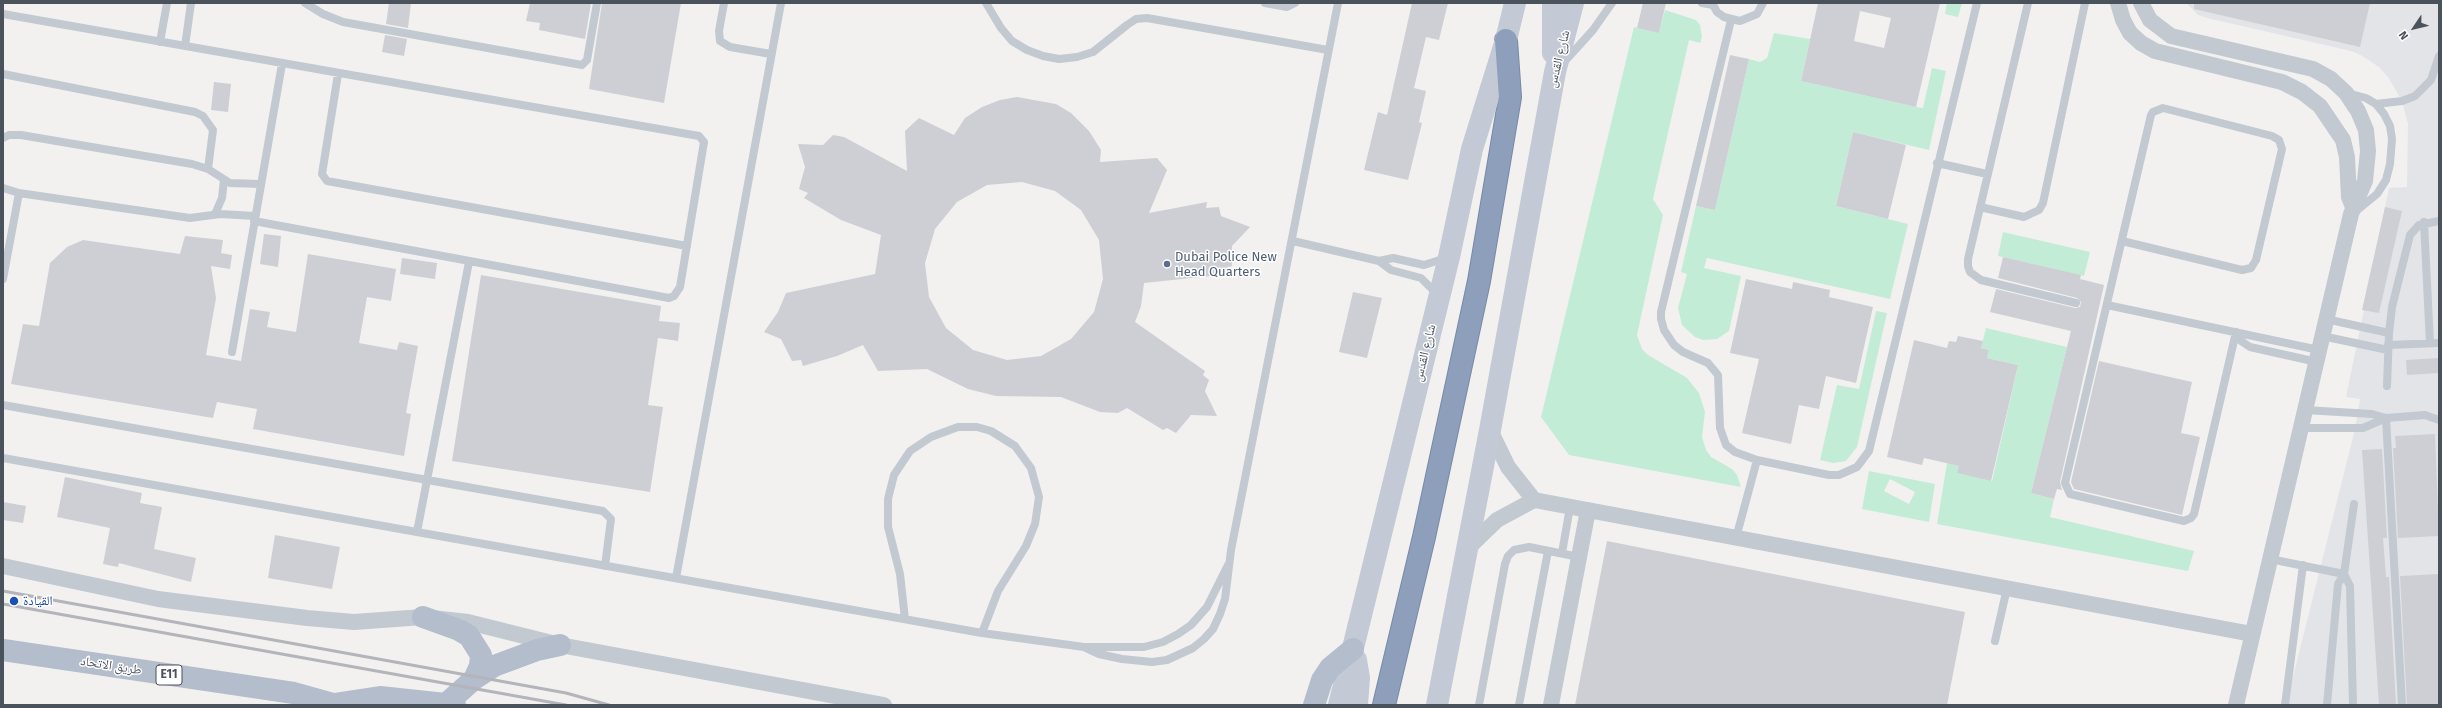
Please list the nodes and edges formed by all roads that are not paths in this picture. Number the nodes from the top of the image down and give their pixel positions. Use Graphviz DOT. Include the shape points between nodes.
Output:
graph roads {
  1 [pos="167,3"];
  2 [pos="191,3"];
  3 [pos="305,3"];
  4 [pos="597,3"];
  5 [pos="724,3"];
  6 [pos="781,3"];
  7 [pos="986,3"];
  8 [pos="1264,3"];
  9 [pos="1295,3"];
  10 [pos="1338,3"];
  11 [pos="1515,3"];
  12 [pos="1553,3"];
  13 [pos="1573,3"];
  14 [pos="1612,3"];
  15 [pos="1702,3"];
  16 [pos="1763,3"];
  17 [pos="1977,3"];
  18 [pos="2028,3"];
  19 [pos="2084,3"];
  20 [pos="2118,3"];
  21 [pos="2141,3"];
  22 [pos="1712,4"];
  23 [pos="3,14"];
  24 [pos="1732,20"];
  25 [pos="1506,40"];
  26 [pos="160,42"];
  27 [pos="185,46"];
  28 [pos="1328,50"];
  29 [pos="771,54"];
  30 [pos="2439,56"];
  31 [pos="282,64"];
  32 [pos="1555,72"];
  33 [pos="3,74"];
  34 [pos="338,74"];
  35 [pos="2346,93"];
  36 [pos="2376,104"];
  37 [pos="3,138"];
  38 [pos="1937,164"];
  39 [pos="208,169"];
  40 [pos="1987,174"];
  41 [pos="224,180"];
  42 [pos="260,184"];
  43 [pos="3,188"];
  44 [pos="19,193"];
  45 [pos="1980,207"];
  46 [pos="2352,211"];
  47 [pos="215,214"];
  48 [pos="255,219"];
  49 [pos="2439,221"];
  50 [pos="2424,222"];
  51 [pos="1293,241"];
  52 [pos="2122,241"];
  53 [pos="687,246"];
  54 [pos="1448,256"];
  55 [pos="1379,261"];
  56 [pos="469,262"];
  57 [pos="3,279"];
  58 [pos="1438,296"];
  59 [pos="2076,302"];
  60 [pos="2107,305"];
  61 [pos="2326,319"];
  62 [pos="2236,332"];
  63 [pos="2389,333"];
  64 [pos="2439,343"];
  65 [pos="2430,344"];
  66 [pos="2388,347"];
  67 [pos="2319,350"];
  68 [pos="232,352"];
  69 [pos="2387,386"];
  70 [pos="3,405"];
  71 [pos="2305,410"];
  72 [pos="2386,418"];
  73 [pos="2439,420"];
  74 [pos="2301,428"];
  75 [pos="1490,430"];
  76 [pos="3,458"];
  77 [pos="1757,460"];
  78 [pos="427,479"];
  79 [pos="1534,500"];
  80 [pos="2354,504"];
  81 [pos="1570,507"];
  82 [pos="1588,510"];
  83 [pos="417,532"];
  84 [pos="1736,538"];
  85 [pos="1467,549"];
  86 [pos="1548,551"];
  87 [pos="1562,553"];
  88 [pos="1579,556"];
  89 [pos="2270,559"];
  90 [pos="2303,565"];
  91 [pos="3,566"];
  92 [pos="605,566"];
  93 [pos="1228,566"];
  94 [pos="2344,574"];
  95 [pos="676,578"];
  96 [pos="2007,588"];
  97 [pos="423,618"];
  98 [pos="905,619"];
  99 [pos="982,633"];
  100 [pos="2252,634"];
  101 [pos="1995,641"];
  102 [pos="560,645"];
  103 [pos="1084,647"];
  104 [pos="1353,649"];
  105 [pos="3,650"];
  106 [pos="474,679"];
  107 [pos="336,704"];
  108 [pos="451,704"];
  109 [pos="884,705"];
  110 [pos="1314,705"];
  111 [pos="1339,705"];
  112 [pos="1357,705"];
  113 [pos="1384,705"];
  114 [pos="1437,705"];
  115 [pos="1479,705"];
  116 [pos="1520,705"];
  117 [pos="1551,705"];
  118 [pos="2236,705"];
  119 [pos="2285,705"];
  120 [pos="2327,705"];
  121 [pos="2354,705"];
  122 [pos="2402,705"];
  1 -- 26 [label="lane"];
  2 -- 27 [label="lane"];
  3 -- 4 [label="lane" via="343,22 582,65 587,60"];
  5 -- 29 [label="lane" via="719,31 720,41 730,47"];
  6 -- 29 [label="lane"];
  7 -- 28 [label="lane" via="1012,41 1027,50 1048,57 1076,57 1093,52 1136,19 1146,18"];
  8 -- 9 [label="lane" via="1287,7"];
  10 -- 28 [label="lane"];
  11 -- 25 [label="main road, شارع القدس"];
  12 -- 32 [label="main road"];
  13 -- 32 [label="main road, شارع القدس"];
  14 -- 32 [label="lane" via="1593,30"];
  15 -- 22 [label="lane"];
  16 -- 24 [label="lane" via="1749,19"];
  17 -- 38 [label="lane"];
  18 -- 40 [label="lane"];
  19 -- 45 [label="lane" via="2043,203 2038,210 2024,217"];
  20 -- 46 [label="street" via="2130,33 2141,44 2155,51 2282,82 2302,92 2320,106 2343,140"];
  21 -- 35 [label="street" via="2150,20 2171,36 2313,69 2331,79"];
  22 -- 24 [label="lane" via="1717,12"];
  23 -- 26 [label="lane"];
  24 -- 77 [label="lane" via="1661,312 1664,330 1674,345 1708,363 1718,376 1720,428 1726,444 1743,457"];
  25 -- 54 [label="main road, شارع القدس" via="1472,149"];
  25 -- 113 [label="highway" via="1510,97 1479,281 1424,537"];
  26 -- 27 [label="lane"];
  27 -- 31 [label="lane"];
  28 -- 51 [label="lane"];
  29 -- 95 [label="lane"];
  30 -- 36 [label="lane" via="2431,80 2415,96 2402,101"];
  31 -- 34 [label="lane"];
  31 -- 42 [label="lane"];
  32 -- 75 [label="main road, شارع القدس"];
  33 -- 39 [label="lane" via="195,112 203,116 213,130"];
  34 -- 53 [label="lane" via="322,174 327,181"];
  34 -- 53 [label="lane" via="700,136 704,145"];
  35 -- 36 [label="lane" via="2366,98"];
  35 -- 46 [label="street" via="2366,130 2368,151 2362,192"];
  36 -- 46 [label="lane" via="2390,126 2390,164 2386,180 2377,194"];
  37 -- 39 [label="lane" via="21,135 192,164"];
  38 -- 40 [label="lane"];
  38 -- 77 [label="lane" via="1869,451 1864,460 1849,472 1829,475"];
  39 -- 41 [label="lane"];
  40 -- 45 [label="lane"];
  41 -- 42 [label="lane" via="234,184"];
  41 -- 47 [label="lane" via="222,198"];
  42 -- 48 [label="lane"];
  43 -- 44 [label="lane"];
  44 -- 47 [label="lane" via="190,218"];
  44 -- 57 [label="lane"];
  45 -- 59 [label="lane" via="1968,259 1968,266 1975,277"];
  46 -- 61 [label="street"];
  47 -- 48 [label="lane"];
  48 -- 56 [label="lane"];
  48 -- 68 [label="lane"];
  49 -- 50 [label="lane"];
  50 -- 63 [label="lane" via="2410,235 2399,272"];
  50 -- 65 [label="lane"];
  51 -- 55 [label="lane"];
  51 -- 93 [label="lane"];
  52 -- 52 [label="lane" via="2242,270 2251,268 2256,260 2282,149 2279,140 2163,108 2155,110 2151,115"];
  52 -- 60 [label="lane"];
  53 -- 56 [label="lane" via="680,287 674,296 668,298"];
  54 -- 55 [label="lane" via="1424,265 1393,258"];
  54 -- 58 [label="main road, شارع القدس"];
  55 -- 58 [label="lane" via="1391,270 1421,278"];
  56 -- 78 [label="lane"];
  58 -- 104 [label="main road, شارع القدس"];
  60 -- 62 [label="lane"];
  60 -- 62 [label="lane" via="2065,483 2066,489 2074,497 2184,521 2189,520 2194,514"];
  61 -- 63 [label="lane"];
  61 -- 67 [label="street"];
  62 -- 67 [label="lane"];
  62 -- 67 [label="lane" via="2241,342 2250,347"];
  63 -- 66 [label="lane"];
  64 -- 65 [label="lane"];
  65 -- 66 [label="lane"];
  66 -- 67 [label="lane"];
  66 -- 69 [label="lane"];
  67 -- 71 [label="street"];
  70 -- 78 [label="lane"];
  71 -- 72 [label="lane" via="2372,414"];
  71 -- 74 [label="street"];
  72 -- 73 [label="lane" via="2425,415"];
  72 -- 74 [label="lane" via="2363,428"];
  72 -- 122 [label="lane"];
  74 -- 89 [label="street"];
  75 -- 79 [label="street" via="1508,468"];
  75 -- 85 [label="main road, شارع القدس"];
  76 -- 83 [label="lane"];
  77 -- 84 [label="lane"];
  78 -- 83 [label="lane"];
  78 -- 92 [label="lane" via="607,513 611,519"];
  79 -- 81 [label="street"];
  79 -- 85 [label="street" via="1497,520"];
  80 -- 94 [label="lane"];
  81 -- 82 [label="street"];
  81 -- 87 [label="lane"];
  82 -- 84 [label="street"];
  82 -- 88 [label="street"];
  83 -- 92 [label="lane"];
  84 -- 96 [label="street"];
  85 -- 114 [label="main road, شارع القدس"];
  86 -- 87 [label="lane"];
  86 -- 115 [label="lane" via="1521,547 1508,556"];
  86 -- 116 [label="lane"];
  87 -- 88 [label="lane"];
  88 -- 117 [label="street"];
  89 -- 90 [label="lane"];
  89 -- 100 [label="street"];
  90 -- 94 [label="lane"];
  90 -- 119 [label="lane"];
  91 -- 97 [label="street" via="158,599 307,618 354,622"];
  92 -- 95 [label="lane"];
  93 -- 103 [label="lane" via="1207,607 1191,625 1178,634 1163,642 1144,647"];
  93 -- 103 [label="lane" via="1225,599 1213,629 1187,652 1167,660 1138,661 1110,658"];
  94 -- 120 [label="lane" via="2338,584"];
  94 -- 121 [label="lane" via="2350,586"];
  95 -- 98 [label="lane"];
  96 -- 100 [label="street"];
  96 -- 101 [label="lane"];
  97 -- 102 [label="street" via="499,628"];
  97 -- 106 [label="main road" via="459,630 476,644 481,655 480,666"];
  98 -- 99 [label="lane"];
  98 -- 99 [label="lane" via="900,574 888,527 888,499 894,475 910,451 931,438 958,427 977,427 991,431 1015,446 1030,468 1039,497 1035,524 1026,546 998,591"];
  99 -- 103 [label="lane"];
  100 -- 118 [label="street"];
  102 -- 106 [label="main road" via="515,657"];
  102 -- 109 [label="street"];
  104 -- 110 [label="main road" via="1330,668 1322,680"];
  104 -- 111 [label="main road, شارع القدس"];
  104 -- 112 [label="main road" via="1359,678"];
  105 -- 107 [label="main road, طريق الاتحاد / E11" via="294,694"];
  106 -- 108 [label="main road"];
  107 -- 108 [label="main road" via="380,697"];
}
